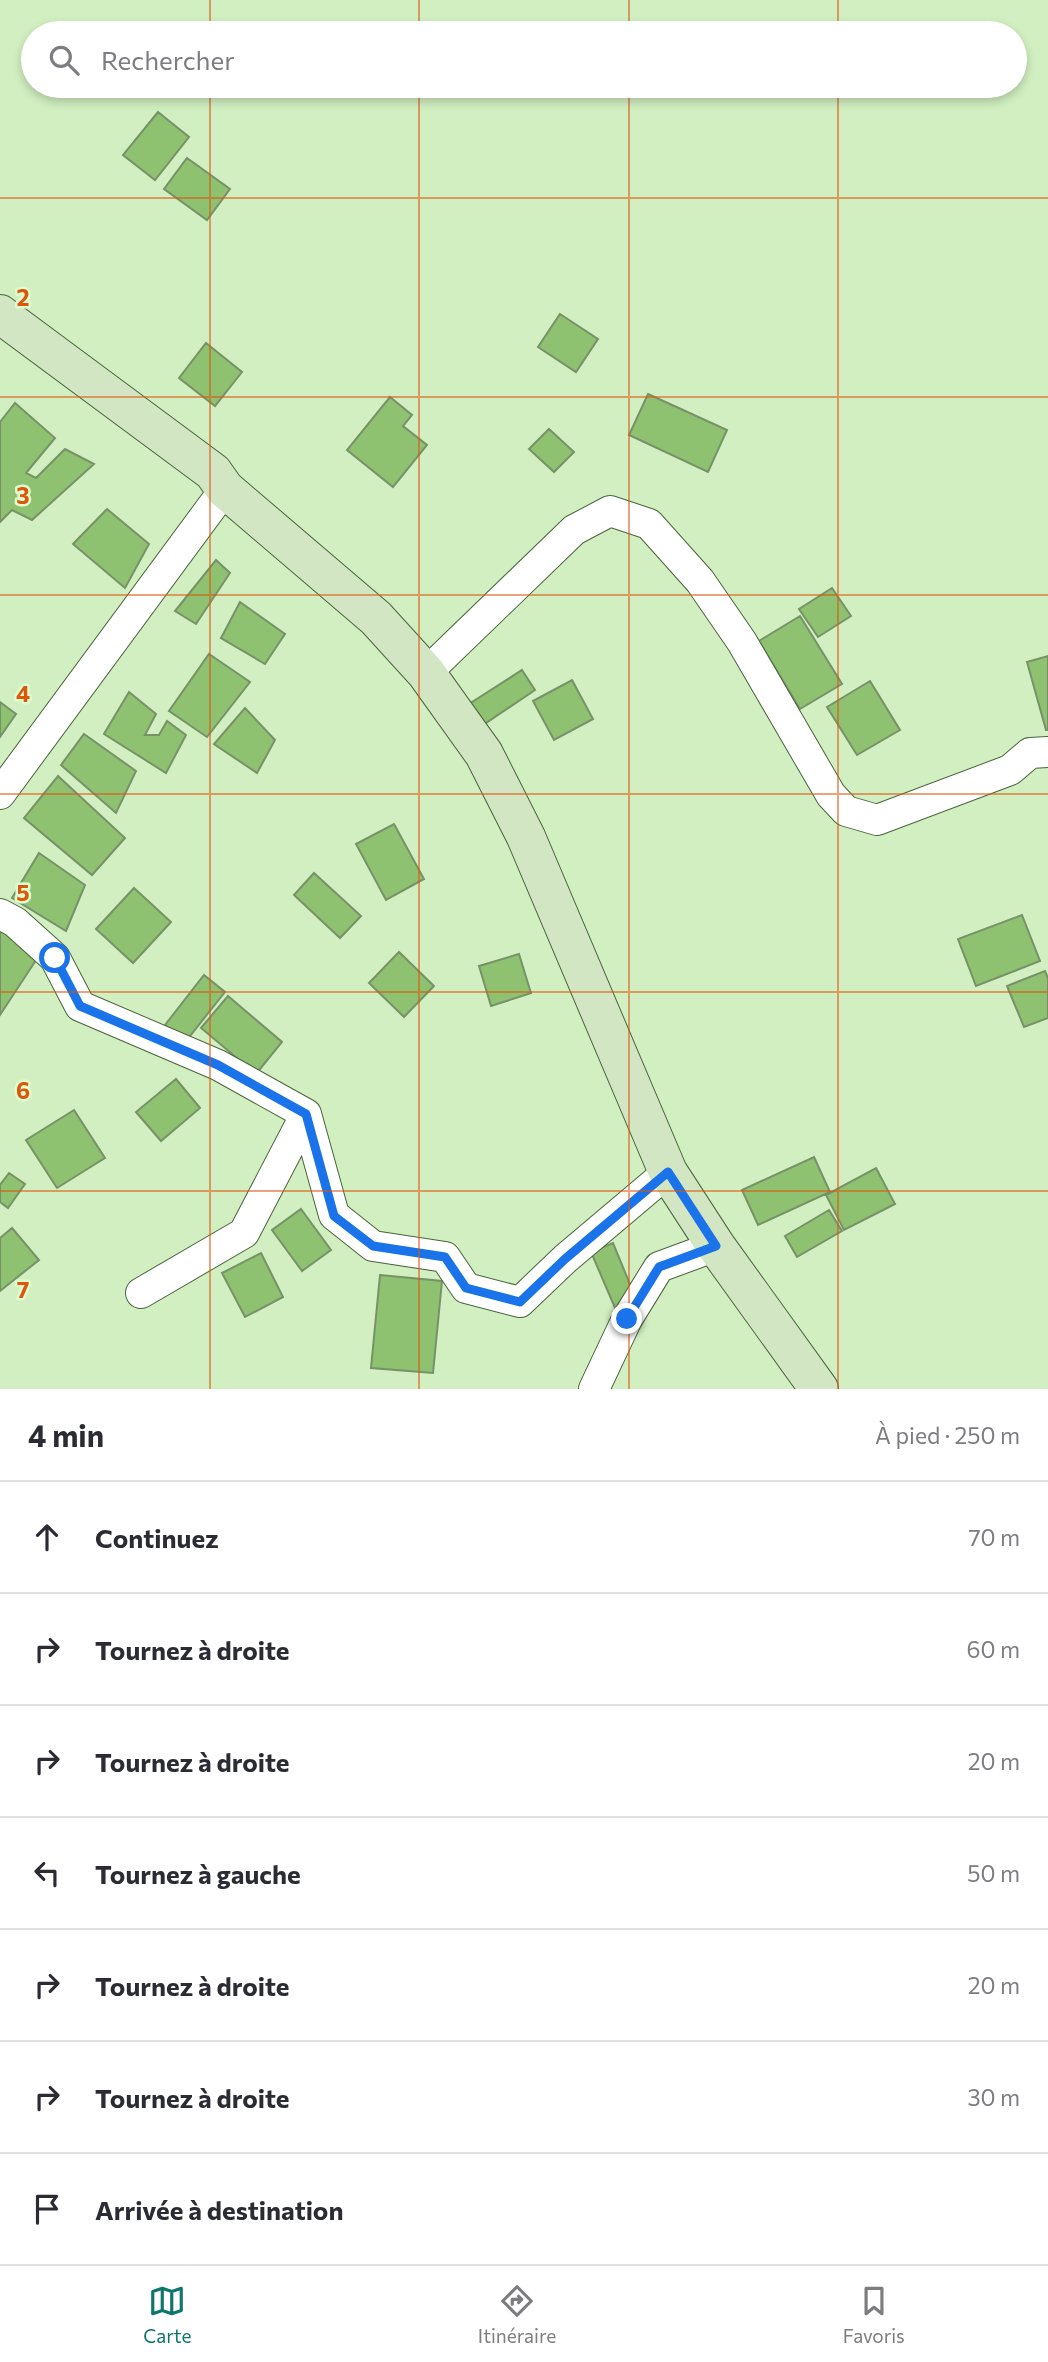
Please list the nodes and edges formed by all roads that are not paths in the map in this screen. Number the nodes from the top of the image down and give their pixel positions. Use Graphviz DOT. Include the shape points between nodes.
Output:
graph roads {
  1 [pos="0,314"];
  2 [pos="225,489"];
  3 [pos="426,673"];
  4 [pos="1048,752"];
  5 [pos="0,794"];
  6 [pos="0,914"];
  7 [pos="306,1114"];
  8 [pos="668,1172"];
  9 [pos="716,1246"];
  10 [pos="141,1293"];
  11 [pos="594,1389"];
  12 [pos="819,1389"];
  1 -- 2 [label="street" via="213,472"];
  2 -- 3 [label="street" via="376,618"];
  2 -- 5 [label="street"];
  3 -- 4 [label="street" via="574,530 610,512 649,524 700,581 742,642 831,795 846,811 877,821 1010,770 1030,753"];
  3 -- 8 [label="street" via="484,754 526,837"];
  6 -- 7 [label="street" via="55,958 80,1006 218,1065"];
  7 -- 8 [label="street" via="334,1216 373,1246 445,1257 466,1288 520,1302"];
  7 -- 10 [label="street" via="244,1233"];
  8 -- 9 [label="street"];
  9 -- 11 [label="street" via="659,1267 627,1319"];
  9 -- 12 [label="street"];
}
